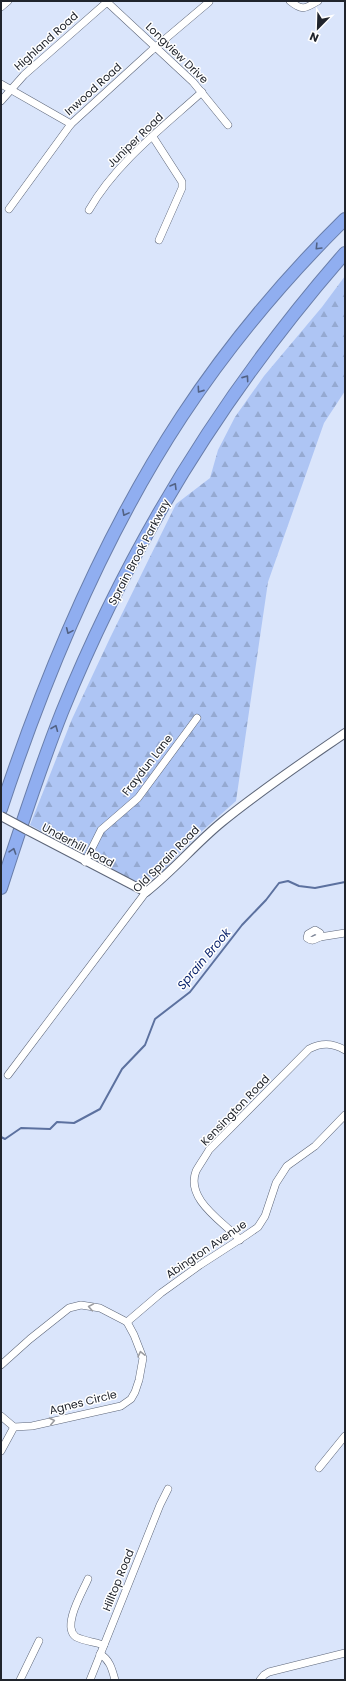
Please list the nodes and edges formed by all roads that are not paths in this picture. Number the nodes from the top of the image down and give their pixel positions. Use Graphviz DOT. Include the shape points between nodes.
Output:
graph roads {
  1 [pos="8,1"];
  2 [pos="107,1"];
  3 [pos="290,1"];
  4 [pos="318,1"];
  5 [pos="209,2"];
  6 [pos="1,7"];
  7 [pos="156,47"];
  8 [pos="1,84"];
  9 [pos="11,89"];
  10 [pos="202,92"];
  11 [pos="1,101"];
  12 [pos="71,124"];
  13 [pos="228,125"];
  14 [pos="153,137"];
  15 [pos="9,209"];
  16 [pos="89,210"];
  17 [pos="345,219"];
  18 [pos="159,240"];
  19 [pos="345,253"];
  20 [pos="196,718"];
  21 [pos="345,733"];
  22 [pos="1,809"];
  23 [pos="1,816"];
  24 [pos="85,862"];
  25 [pos="1,888"];
  26 [pos="146,892"];
  27 [pos="345,932"];
  28 [pos="320,938"];
  29 [pos="345,1050"];
  30 [pos="8,1075"];
  31 [pos="345,1115"];
  32 [pos="240,1240"];
  33 [pos="127,1322"];
  34 [pos="1,1365"];
  35 [pos="1,1416"];
  36 [pos="14,1427"];
  37 [pos="345,1436"];
  38 [pos="1,1451"];
  39 [pos="319,1468"];
  40 [pos="168,1489"];
  41 [pos="88,1579"];
  42 [pos="39,1642"];
  43 [pos="104,1645"];
  44 [pos="345,1653"];
  45 [pos="100,1654"];
  46 [pos="20,1680"];
  47 [pos="90,1680"];
  48 [pos="115,1680"];
  49 [pos="260,1680"];
  1 -- 6 [label="street"];
  2 -- 7 [label="street, Longview Drive"];
  2 -- 9 [label="street, Highland Road" via="24,74"];
  3 -- 4 [label="street" via="303,9"];
  5 -- 7 [label="street, Inwood Road"];
  7 -- 10 [label="street, Longview Drive"];
  7 -- 12 [label="street, Inwood Road"];
  8 -- 9 [label="street"];
  9 -- 11 [label="street, Highland Road"];
  9 -- 12 [label="street"];
  10 -- 13 [label="street, Longview Drive"];
  10 -- 14 [label="street, Juniper Road"];
  12 -- 15 [label="street, Inwood Road"];
  14 -- 16 [label="street, Juniper Road" via="127,160"];
  14 -- 18 [label="street" via="182,182 182,188"];
  17 -- 22 [label="highway, one-way" via="295,270 240,336 190,405 148,472 104,554 66,638 31,724"];
  25 -- 19 [label="highway, Sprain Brook Parkway, one-way" via="64,706 144,539 191,459 242,382 298,308"];
  20 -- 24 [label="street, Fraydun Lane" via="138,798 101,830"];
  21 -- 26 [label="street, Old Sprain Road" via="223,821"];
  23 -- 24 [label="street, Underhill Road, bridge"];
  24 -- 26 [label="street, Underhill Road"];
  26 -- 30 [label="street, Old Sprain Road"];
  27 -- 28 [label="street"];
  29 -- 32 [label="street, Kensington Road" via="322,1043 309,1049 209,1150 200,1165 195,1184 198,1198 211,1214"];
  31 -- 32 [label="street, Abington Avenue" via="315,1146 287,1166 276,1183 266,1216"];
  32 -- 33 [label="street, Abington Avenue" via="161,1293"];
  33 -- 34 [label="street, one-way" via="92,1306 69,1308"];
  36 -- 33 [label="street, Agnes Circle, one-way" via="32,1426 121,1406 130,1399 139,1380 143,1358"];
  35 -- 36 [label="street"];
  36 -- 38 [label="street"];
  37 -- 39 [label="street"];
  40 -- 43 [label="street, Hilltop Road"];
  41 -- 43 [label="street" via="71,1616 70,1627 77,1637"];
  42 -- 46 [label="street"];
  43 -- 45 [label="street, Hilltop Road"];
  44 -- 49 [label="street" via="269,1672"];
  45 -- 47 [label="street, Hilltop Road"];
  45 -- 48 [label="street" via="110,1663"];
}
